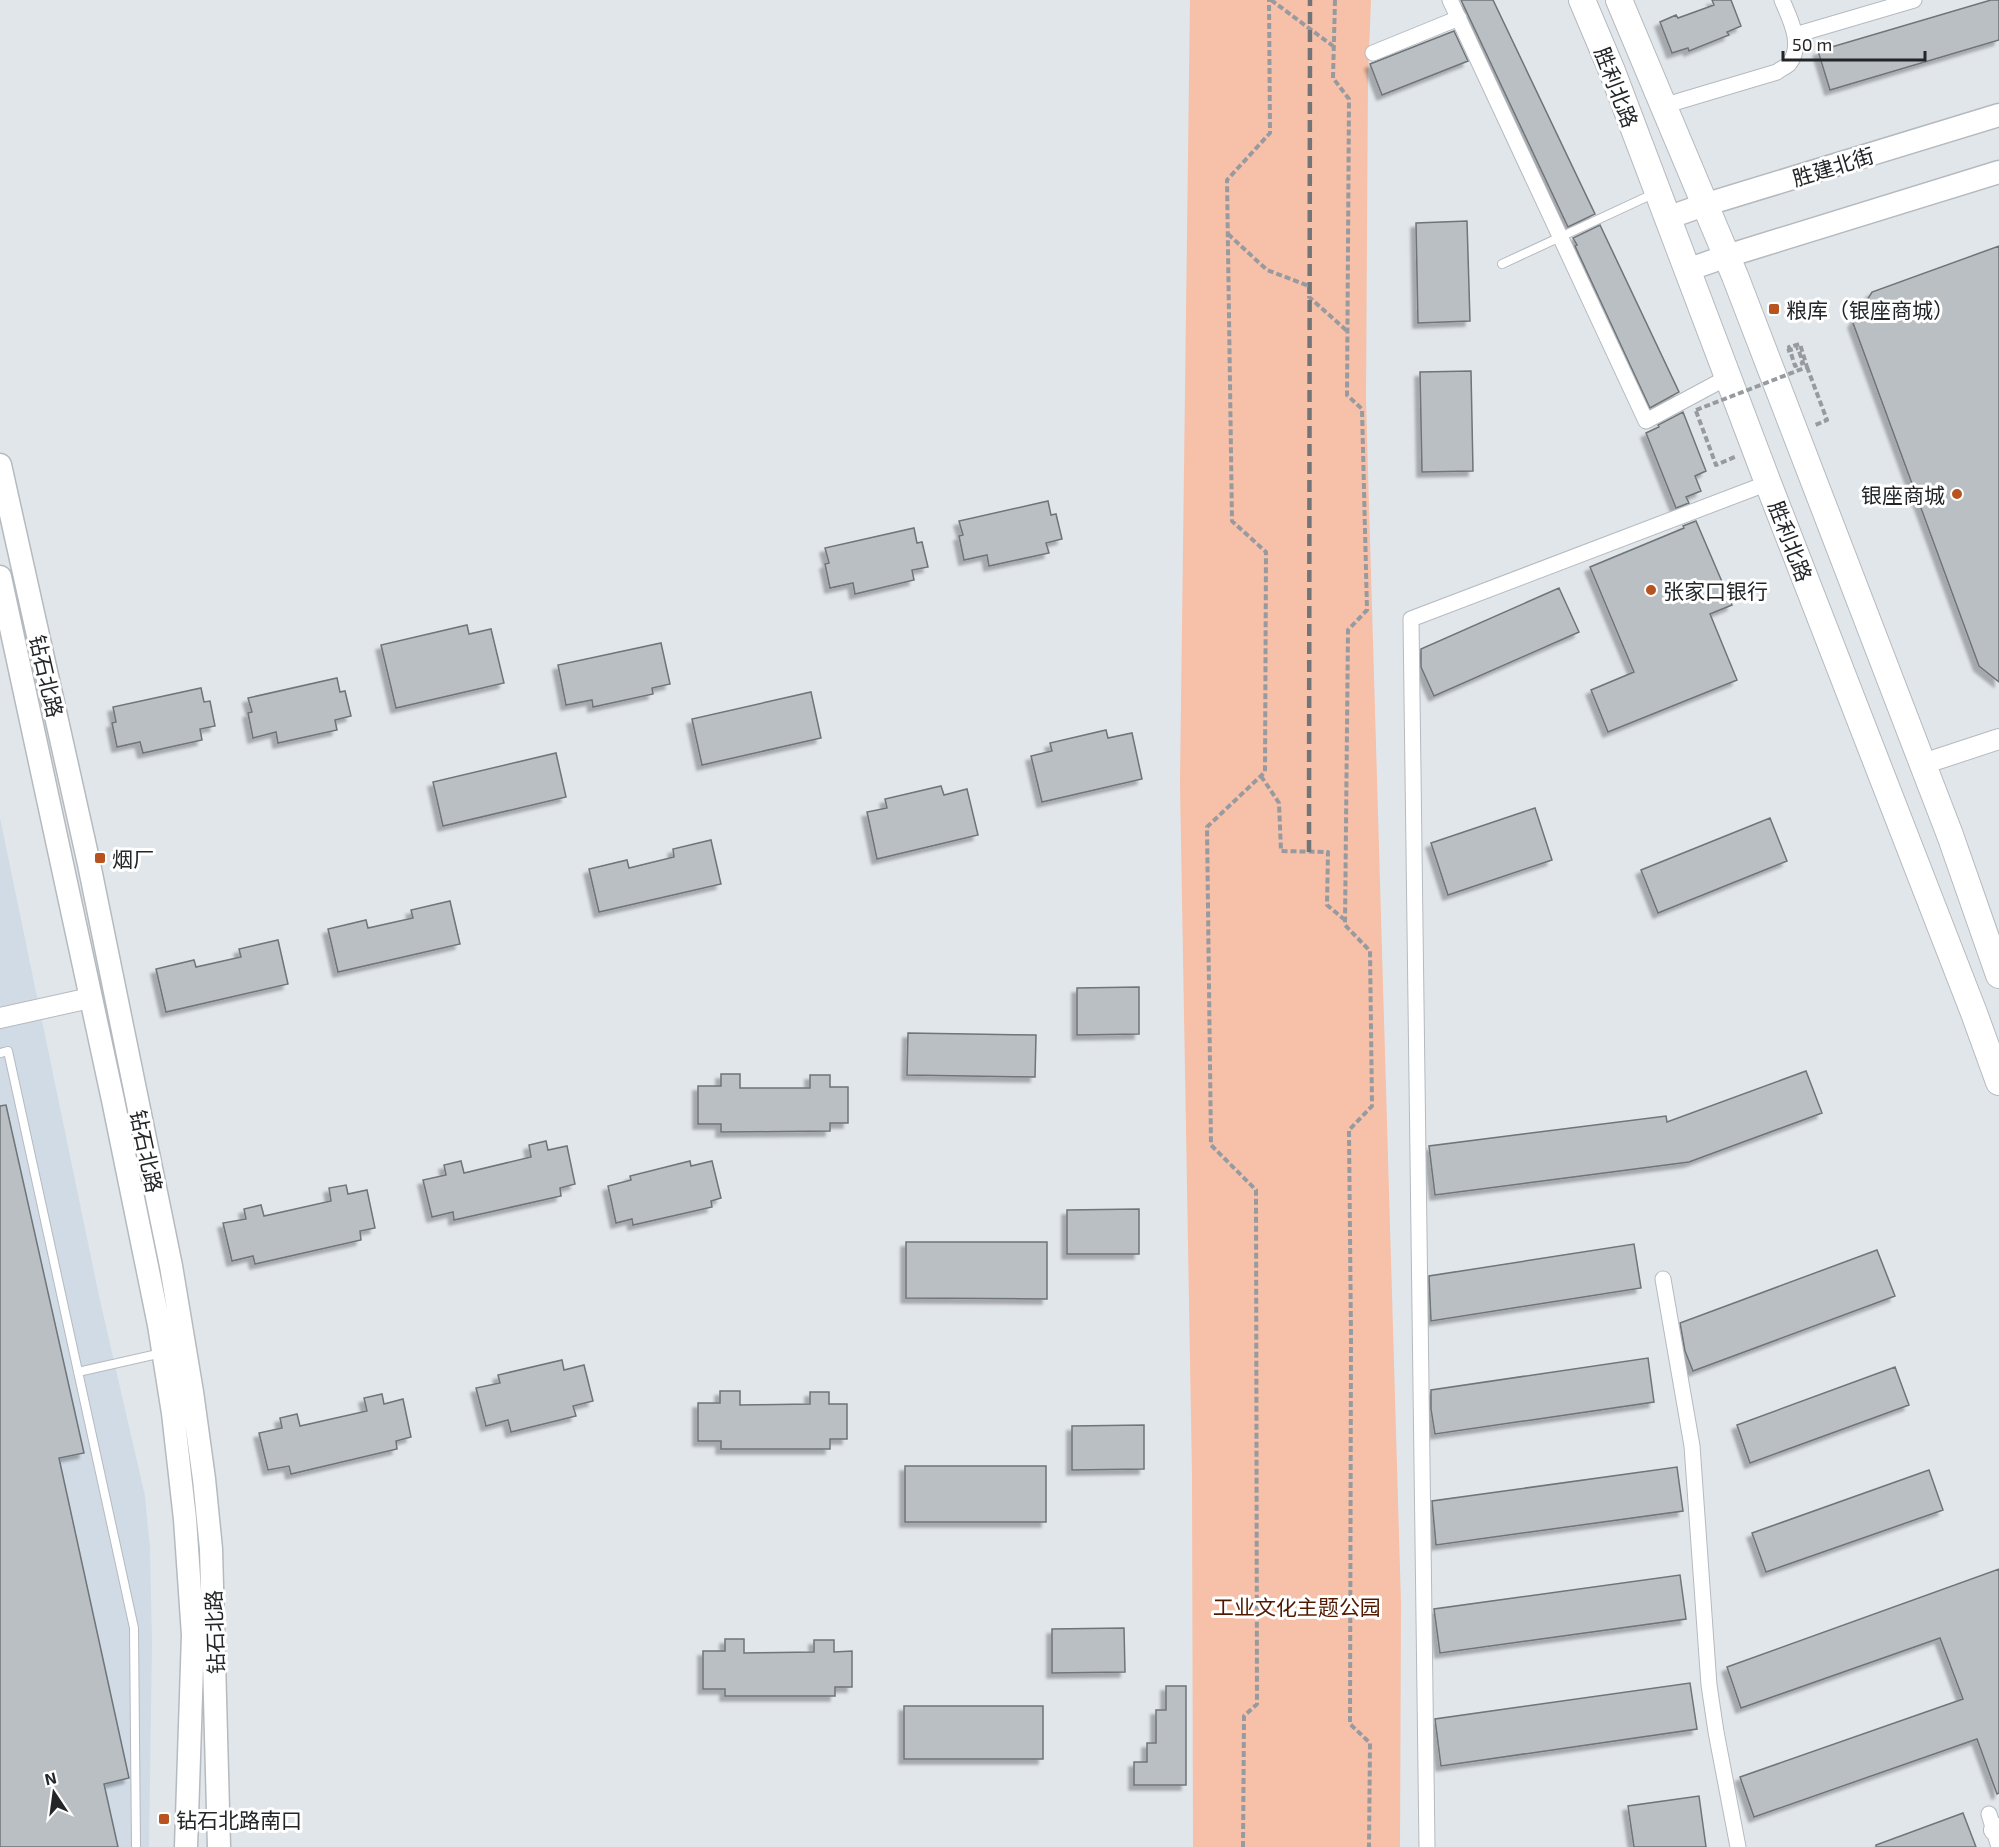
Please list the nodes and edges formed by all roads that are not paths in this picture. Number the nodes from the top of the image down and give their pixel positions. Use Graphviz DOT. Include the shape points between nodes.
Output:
graph roads {
  1 [pos="1450,0"];
  2 [pos="1582,0"];
  3 [pos="1619,0"];
  4 [pos="1782,0"];
  5 [pos="1914,0"];
  6 [pos="1459,18"];
  7 [pos="1795,35"];
  8 [pos="1373,53"];
  9 [pos="1663,106"];
  10 [pos="1999,115"];
  11 [pos="1999,172"];
  12 [pos="1657,192"];
  13 [pos="1704,205"];
  14 [pos="1667,218"];
  15 [pos="1561,237"];
  16 [pos="1727,256"];
  17 [pos="1502,264"];
  18 [pos="1687,270"];
  19 [pos="1728,377"];
  20 [pos="0,465"];
  21 [pos="1768,483"];
  22 [pos="1,586"];
  23 [pos="1999,739"];
  24 [pos="1923,764"];
  25 [pos="1999,975"];
  26 [pos="90,998"];
  27 [pos="0,1018"];
  28 [pos="0,1053"];
  29 [pos="1999,1082"];
  30 [pos="1663,1279"];
  31 [pos="174,1351"];
  32 [pos="78,1372"];
  33 [pos="136,1847"];
  34 [pos="186,1847"];
  35 [pos="219,1847"];
  36 [pos="1427,1847"];
  37 [pos="1738,1847"];
  1 -- 6 [label="street"];
  2 -- 12 [label="highway, 胜利北路"];
  3 -- 9 [label="highway, 胜利北路"];
  4 -- 7 [label="street"];
  5 -- 7 [label="street"];
  6 -- 8 [label="street"];
  6 -- 15 [label="street"];
  7 -- 9 [label="street" via="1795,48 1788,64 1777,72"];
  9 -- 13 [label="highway, 胜利北路"];
  10 -- 13 [label="main road, 胜建北街"];
  11 -- 16 [label="main road"];
  12 -- 14 [label="highway, 胜利北路"];
  12 -- 15 [label="lane"];
  13 -- 14 [label="main road, 胜建北街"];
  13 -- 16 [label="highway, 胜利北路"];
  14 -- 18 [label="highway, 胜利北路"];
  15 -- 17 [label="lane"];
  15 -- 19 [label="street" via="1646,421"];
  16 -- 18 [label="main road"];
  16 -- 24 [label="highway, 胜利北路"];
  18 -- 19 [label="highway, 胜利北路"];
  19 -- 21 [label="highway, 胜利北路"];
  20 -- 31 [label="main road, 钻石北路" via="91,876 171,1266"];
  21 -- 29 [label="highway, 胜利北路"];
  21 -- 36 [label="street" via="1411,619"];
  22 -- 26 [label="main road, 钻石北路"];
  23 -- 24 [label="street"];
  24 -- 25 [label="highway, 胜利北路"];
  26 -- 27 [label="street"];
  26 -- 31 [label="main road, 钻石北路"];
  28 -- 32 [label="lane" via="8,1051"];
  30 -- 37 [label="street" via="1692,1446 1709,1685"];
  31 -- 32 [label="lane"];
  31 -- 34 [label="main road, 钻石北路" via="173,1413 193,1635"];
  31 -- 35 [label="main road, 钻石北路" via="204,1479 211,1549"];
  32 -- 33 [label="lane" via="134,1628"];
}
